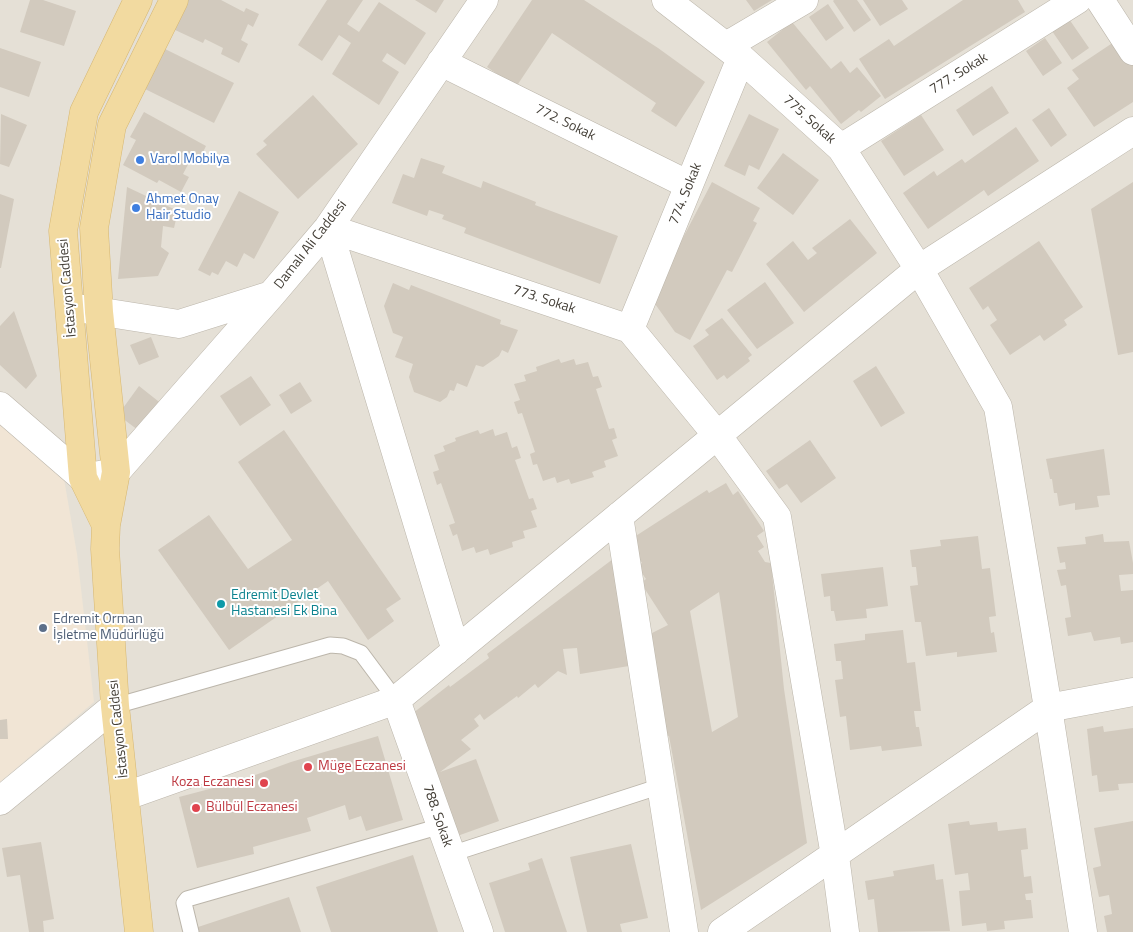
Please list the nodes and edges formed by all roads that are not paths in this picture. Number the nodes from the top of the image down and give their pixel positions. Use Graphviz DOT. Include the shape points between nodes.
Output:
graph roads {
  1 [pos="138,0"];
  2 [pos="174,0"];
  3 [pos="484,0"];
  4 [pos="666,0"];
  5 [pos="804,0"];
  6 [pos="1076,0"];
  7 [pos="1100,0"];
  8 [pos="1133,51"];
  9 [pos="733,52"];
  10 [pos="441,62"];
  11 [pos="1133,131"];
  12 [pos="841,148"];
  13 [pos="690,185"];
  14 [pos="328,228"];
  15 [pos="919,269"];
  16 [pos="272,294"];
  17 [pos="69,307"];
  18 [pos="99,312"];
  19 [pos="630,329"];
  20 [pos="0,406"];
  21 [pos="717,434"];
  22 [pos="116,472"];
  23 [pos="84,478"];
  24 [pos="619,516"];
  25 [pos="106,525"];
  26 [pos="456,651"];
  27 [pos="1133,692"];
  28 [pos="396,700"];
  29 [pos="115,706"];
  30 [pos="1048,708"];
  31 [pos="661,786"];
  32 [pos="126,796"];
  33 [pos="0,802"];
  34 [pos="441,826"];
  35 [pos="451,854"];
  36 [pos="835,856"];
  37 [pos="139,932"];
  38 [pos="190,932"];
  39 [pos="479,932"];
  40 [pos="684,932"];
  41 [pos="722,932"];
  42 [pos="845,932"];
  43 [pos="1083,932"];
  1 -- 17 [label="main road, İstasyon Caddesi" via="84,112 63,232"];
  2 -- 18 [label="main road, İstasyon Caddesi" via="112,125 94,228"];
  3 -- 10 [label="street, Damalı Ali Caddesi"];
  4 -- 9 [label="street, 775. Sokak"];
  5 -- 9 [label="street"];
  6 -- 12 [label="street, 777. Sokak"];
  7 -- 8 [label="street"];
  9 -- 12 [label="street, 775. Sokak"];
  9 -- 13 [label="street, 774. Sokak"];
  10 -- 13 [label="street, 772. Sokak"];
  10 -- 14 [label="street, Damalı Ali Caddesi"];
  11 -- 15 [label="street"];
  12 -- 15 [label="street, 775. Sokak"];
  13 -- 19 [label="street, 774. Sokak"];
  14 -- 16 [label="street, Damalı Ali Caddesi"];
  14 -- 19 [label="street, 773. Sokak"];
  14 -- 26 [label="street"];
  15 -- 21 [label="street"];
  15 -- 30 [label="street, 775. Sokak" via="998,407"];
  16 -- 18 [label="street" via="180,324"];
  16 -- 22 [label="street, Damalı Ali Caddesi"];
  17 -- 18 [label="street"];
  17 -- 23 [label="main road, İstasyon Caddesi"];
  18 -- 22 [label="main road, İstasyon Caddesi"];
  19 -- 21 [label="street"];
  20 -- 23 [label="street"];
  21 -- 24 [label="street"];
  21 -- 36 [label="street" via="777,517"];
  22 -- 23 [label="street"];
  22 -- 25 [label="main road, İstasyon Caddesi"];
  23 -- 25 [label="main road, İstasyon Caddesi"];
  24 -- 26 [label="street"];
  24 -- 31 [label="street"];
  25 -- 29 [label="main road, İstasyon Caddesi"];
  26 -- 28 [label="street"];
  27 -- 30 [label="street"];
  28 -- 29 [label="lane" via="361,653 330,645"];
  28 -- 32 [label="street"];
  28 -- 34 [label="street, 788. Sokak"];
  29 -- 32 [label="main road, İstasyon Caddesi"];
  29 -- 33 [label="street"];
  30 -- 36 [label="street"];
  30 -- 43 [label="street, 775. Sokak"];
  31 -- 35 [label="lane"];
  31 -- 40 [label="street"];
  32 -- 37 [label="main road, İstasyon Caddesi"];
  34 -- 35 [label="street, 788. Sokak"];
  34 -- 38 [label="lane" via="187,898 184,903"];
  35 -- 39 [label="street, 788. Sokak"];
  36 -- 41 [label="street"];
  36 -- 42 [label="street"];
}
